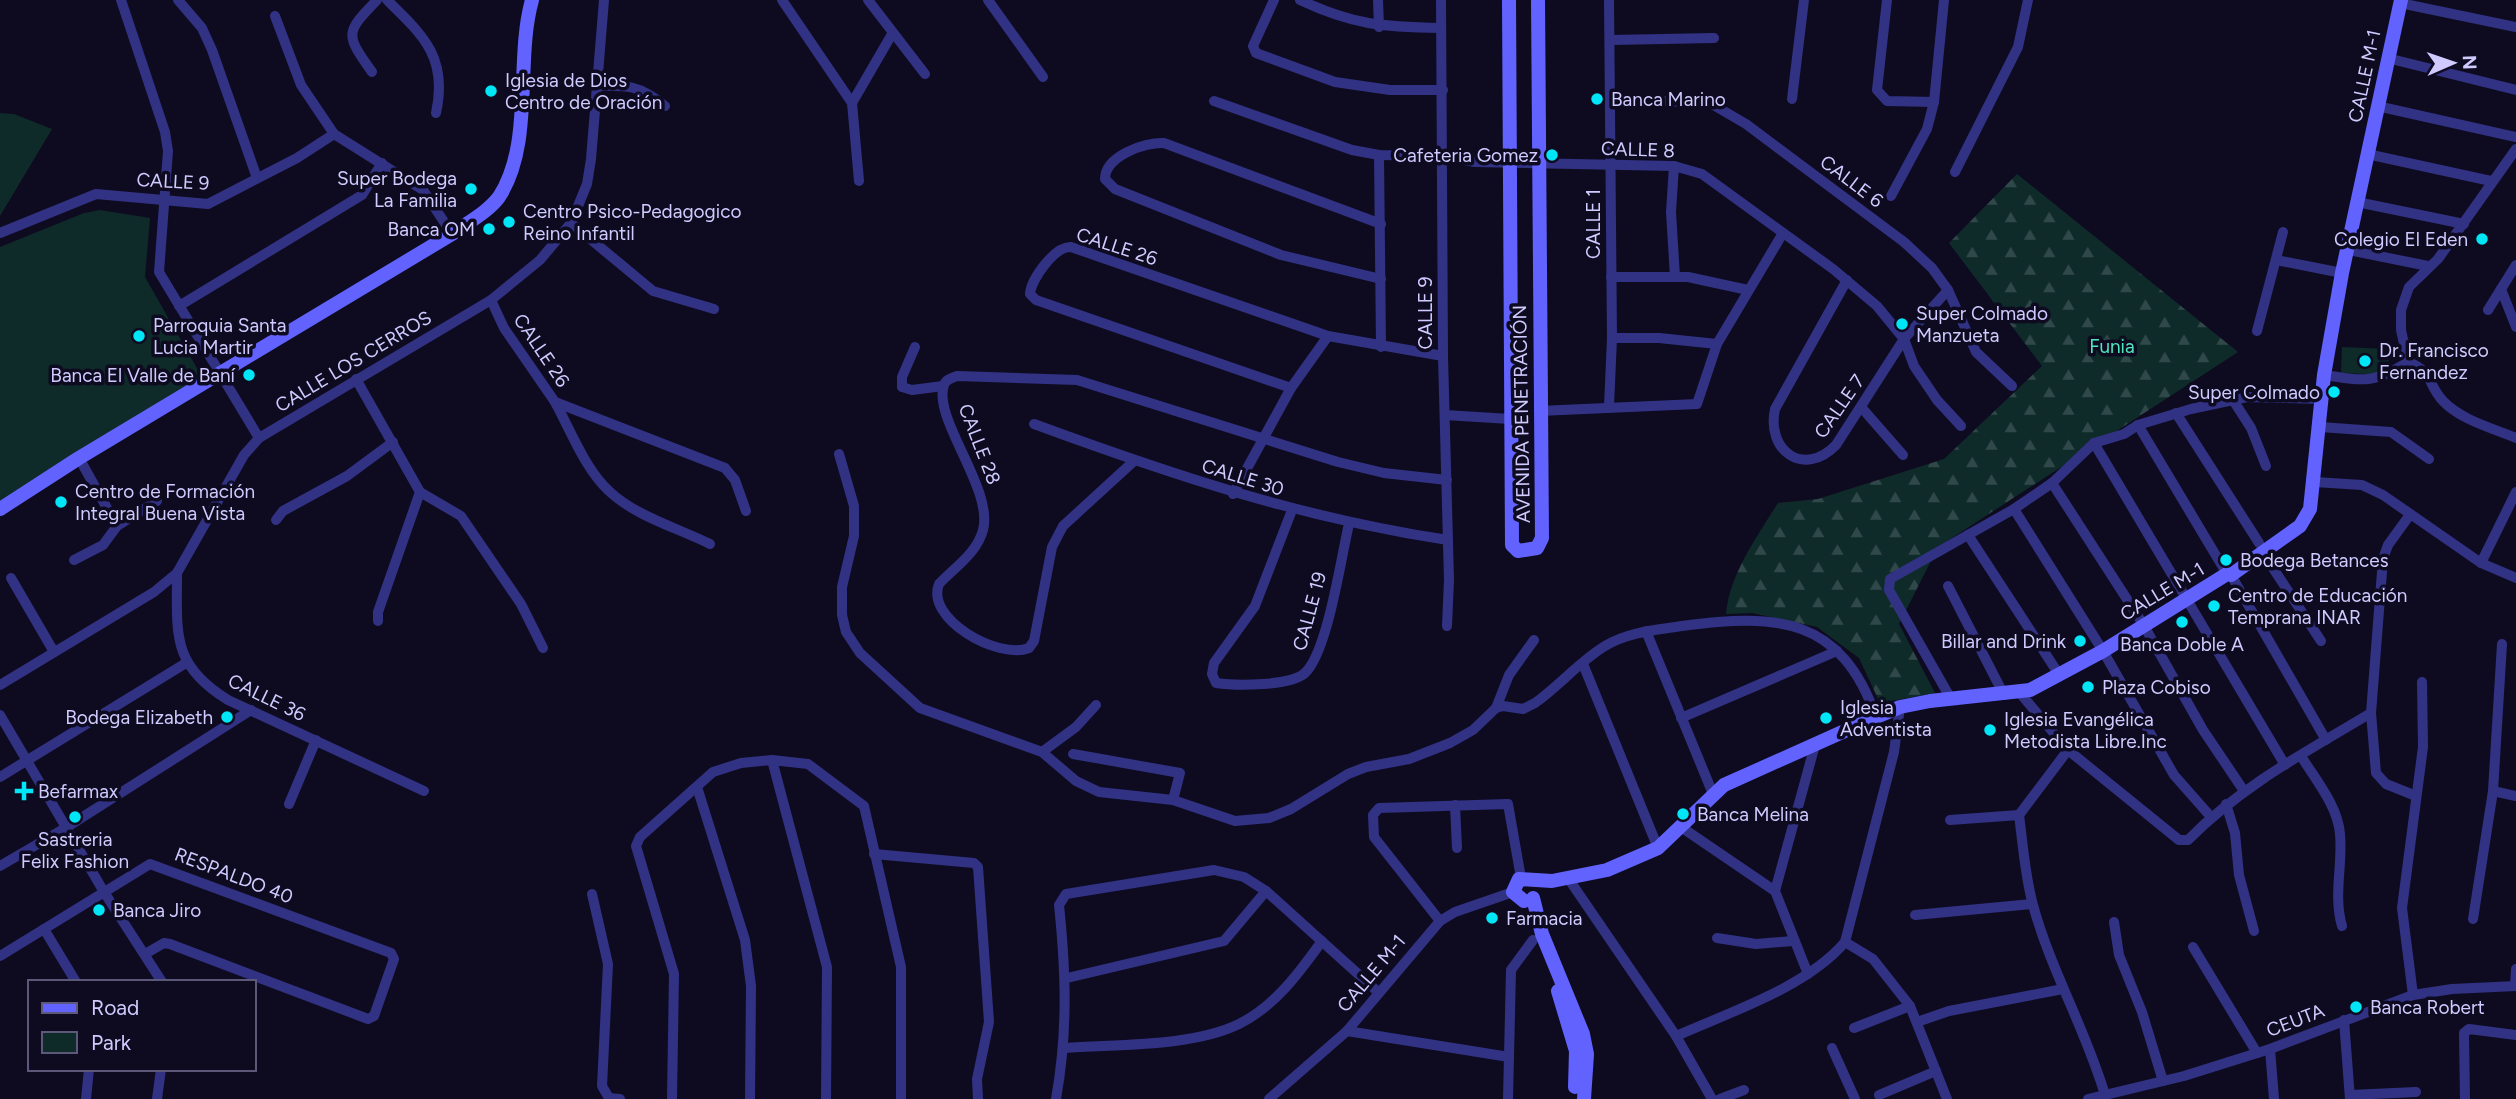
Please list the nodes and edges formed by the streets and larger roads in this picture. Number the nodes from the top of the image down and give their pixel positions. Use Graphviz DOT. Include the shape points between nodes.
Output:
graph roads {
  1 [pos="121,0"];
  2 [pos="178,0"];
  3 [pos="377,0"];
  4 [pos="387,0"];
  5 [pos="532,0"];
  6 [pos="604,0"];
  7 [pos="782,0"];
  8 [pos="868,0"];
  9 [pos="988,0"];
  10 [pos="1274,0"];
  11 [pos="1300,0"];
  12 [pos="1378,0"];
  13 [pos="1441,0"];
  14 [pos="1508,0"];
  15 [pos="1538,0"];
  16 [pos="1609,0"];
  17 [pos="1804,0"];
  18 [pos="1887,0"];
  19 [pos="1944,0"];
  20 [pos="2028,0"];
  21 [pos="2400,1"];
  22 [pos="275,16"];
  23 [pos="1379,27"];
  24 [pos="2516,27"];
  25 [pos="1441,28"];
  26 [pos="892,34"];
  27 [pos="1714,38"];
  28 [pos="1611,40"];
  29 [pos="2387,58"];
  30 [pos="372,72"];
  31 [pos="925,74"];
  32 [pos="1043,77"];
  33 [pos="596,86"];
  34 [pos="1443,90"];
  35 [pos="2516,90"];
  36 [pos="1610,99"];
  37 [pos="1792,99"];
  38 [pos="1214,101"];
  39 [pos="1934,102"];
  40 [pos="852,103"];
  41 [pos="665,106"];
  42 [pos="2377,106"];
  43 [pos="436,113"];
  44 [pos="334,134"];
  45 [pos="2516,137"];
  46 [pos="2516,149"];
  47 [pos="2367,153"];
  48 [pos="1379,155"];
  49 [pos="1442,156"];
  50 [pos="382,163"];
  51 [pos="1509,163"];
  52 [pos="1539,165"];
  53 [pos="1611,165"];
  54 [pos="1674,166"];
  55 [pos="1955,172"];
  56 [pos="257,178"];
  57 [pos="859,181"];
  58 [pos="2491,181"];
  59 [pos="1891,196"];
  60 [pos="164,198"];
  61 [pos="2357,202"];
  62 [pos="571,223"];
  63 [pos="1381,224"];
  64 [pos="2464,224"];
  65 [pos="2283,232"];
  66 [pos="0,233"];
  67 [pos="1783,233"];
  68 [pos="452,234"];
  69 [pos="2348,250"];
  70 [pos="2276,260"];
  71 [pos="2516,265"];
  72 [pos="2428,266"];
  73 [pos="2342,273"];
  74 [pos="1611,277"];
  75 [pos="1675,277"];
  76 [pos="1381,279"];
  77 [pos="1847,281"];
  78 [pos="2501,289"];
  79 [pos="1748,290"];
  80 [pos="1948,290"];
  81 [pos="491,300"];
  82 [pos="179,306"];
  83 [pos="714,310"];
  84 [pos="2488,310"];
  85 [pos="2516,327"];
  86 [pos="2257,331"];
  87 [pos="1328,336"];
  88 [pos="1612,338"];
  89 [pos="1904,339"];
  90 [pos="1717,344"];
  91 [pos="915,347"];
  92 [pos="1381,347"];
  93 [pos="1443,356"];
  94 [pos="2408,362"];
  95 [pos="221,374"];
  96 [pos="2324,375"];
  97 [pos="356,379"];
  98 [pos="943,386"];
  99 [pos="2012,386"];
  100 [pos="1290,388"];
  101 [pos="2321,399"];
  102 [pos="2233,400"];
  103 [pos="555,402"];
  104 [pos="1609,406"];
  105 [pos="1861,407"];
  106 [pos="1539,411"];
  107 [pos="2176,413"];
  108 [pos="1445,415"];
  109 [pos="1510,419"];
  110 [pos="1034,424"];
  111 [pos="2138,425"];
  112 [pos="1961,426"];
  113 [pos="2320,427"];
  114 [pos="259,438"];
  115 [pos="2516,438"];
  116 [pos="1262,441"];
  117 [pos="393,442"];
  118 [pos="2094,443"];
  119 [pos="839,454"];
  120 [pos="1903,455"];
  121 [pos="79,458"];
  122 [pos="2430,458"];
  123 [pos="1134,461"];
  124 [pos="2266,466"];
  125 [pos="1447,480"];
  126 [pos="2315,482"];
  127 [pos="2052,483"];
  128 [pos="420,492"];
  129 [pos="2516,492"];
  130 [pos="1233,494"];
  131 [pos="157,501"];
  132 [pos="0,509"];
  133 [pos="2014,509"];
  134 [pos="1292,510"];
  135 [pos="746,511"];
  136 [pos="2409,516"];
  137 [pos="276,520"];
  138 [pos="1349,524"];
  139 [pos="117,526"];
  140 [pos="1968,535"];
  141 [pos="1448,540"];
  142 [pos="710,544"];
  143 [pos="2261,548"];
  144 [pos="74,560"];
  145 [pos="2481,563"];
  146 [pos="177,573"];
  147 [pos="2229,575"];
  148 [pos="11,578"];
  149 [pos="2516,578"];
  150 [pos="1948,586"];
  151 [pos="2185,598"];
  152 [pos="378,621"];
  153 [pos="2143,624"];
  154 [pos="1447,626"];
  155 [pos="1646,631"];
  156 [pos="1534,640"];
  157 [pos="2321,641"];
  158 [pos="2502,644"];
  159 [pos="543,648"];
  160 [pos="1837,651"];
  161 [pos="2103,651"];
  162 [pos="54,652"];
  163 [pos="186,663"];
  164 [pos="1583,664"];
  165 [pos="2060,676"];
  166 [pos="2422,682"];
  167 [pos="0,685"];
  168 [pos="2020,693"];
  169 [pos="2004,695"];
  170 [pos="1951,699"];
  171 [pos="1096,705"];
  172 [pos="1900,707"];
  173 [pos="1496,708"];
  174 [pos="251,710"];
  175 [pos="2371,713"];
  176 [pos="0,715"];
  177 [pos="1876,717"];
  178 [pos="1681,718"];
  179 [pos="316,740"];
  180 [pos="2326,740"];
  181 [pos="1815,745"];
  182 [pos="2068,751"];
  183 [pos="1042,752"];
  184 [pos="1073,754"];
  185 [pos="2301,756"];
  186 [pos="772,760"];
  187 [pos="27,761"];
  188 [pos="2285,765"];
  189 [pos="0,777"];
  190 [pos="697,787"];
  191 [pos="424,791"];
  192 [pos="2244,791"];
  193 [pos="2493,791"];
  194 [pos="1713,794"];
  195 [pos="2416,796"];
  196 [pos="2516,796"];
  197 [pos="1172,800"];
  198 [pos="289,804"];
  199 [pos="2226,804"];
  200 [pos="1455,805"];
  201 [pos="2019,815"];
  202 [pos="2211,817"];
  203 [pos="1950,820"];
  204 [pos="67,827"];
  205 [pos="1681,827"];
  206 [pos="1457,848"];
  207 [pos="1658,848"];
  208 [pos="874,854"];
  209 [pos="0,866"];
  210 [pos="1526,878"];
  211 [pos="1568,878"];
  212 [pos="1552,881"];
  213 [pos="1266,891"];
  214 [pos="1775,891"];
  215 [pos="104,892"];
  216 [pos="593,894"];
  217 [pos="1526,897"];
  218 [pos="2032,904"];
  219 [pos="1916,915"];
  220 [pos="2473,919"];
  221 [pos="1440,921"];
  222 [pos="2113,922"];
  223 [pos="2342,926"];
  224 [pos="44,929"];
  225 [pos="2254,931"];
  226 [pos="1717,938"];
  227 [pos="1534,940"];
  228 [pos="1793,941"];
  229 [pos="1322,942"];
  230 [pos="1845,942"];
  231 [pos="2193,947"];
  232 [pos="145,954"];
  233 [pos="0,956"];
  234 [pos="2516,969"];
  235 [pos="1808,974"];
  236 [pos="1067,978"];
  237 [pos="75,980"];
  238 [pos="161,980"];
  239 [pos="2515,986"];
  240 [pos="2063,989"];
  241 [pos="1378,992"];
  242 [pos="2413,995"];
  243 [pos="1910,1006"];
  244 [pos="2344,1020"];
  245 [pos="1917,1022"];
  246 [pos="1854,1028"];
  247 [pos="1347,1031"];
  248 [pos="2516,1035"];
  249 [pos="1676,1036"];
  250 [pos="1065,1048"];
  251 [pos="1832,1048"];
  252 [pos="2270,1049"];
  253 [pos="2257,1053"];
  254 [pos="1509,1057"];
  255 [pos="89,1071"];
  256 [pos="161,1071"];
  257 [pos="1936,1071"];
  258 [pos="2163,1082"];
  259 [pos="1744,1090"];
  260 [pos="2416,1092"];
  261 [pos="1879,1095"];
  262 [pos="2105,1095"];
  263 [pos="2122,1095"];
  264 [pos="2350,1097"];
  265 [pos="86,1099"];
  266 [pos="157,1099"];
  267 [pos="620,1099"];
  268 [pos="672,1099"];
  269 [pos="750,1099"];
  270 [pos="826,1099"];
  271 [pos="901,1099"];
  272 [pos="978,1099"];
  273 [pos="1056,1099"];
  274 [pos="1269,1099"];
  275 [pos="1508,1099"];
  276 [pos="1575,1099"];
  277 [pos="1584,1099"];
  278 [pos="1712,1099"];
  279 [pos="1720,1099"];
  280 [pos="1855,1099"];
  281 [pos="1947,1099"];
  282 [pos="2088,1099"];
  283 [pos="2274,1099"];
  284 [pos="2465,1099"];
  1 -- 60 [label="street" via="165,132 168,172"];
  2 -- 56 [label="street" via="202,28 212,50"];
  3 -- 30 [label="street" via="352,25 352,38"];
  4 -- 43 [label="street" via="419,32 437,60 441,92"];
  5 -- 68 [label="street" via="525,32 519,136 510,170 498,198"];
  6 -- 33 [label="street, CALLE LOS CERROS"];
  7 -- 40 [label="street"];
  8 -- 26 [label="street"];
  9 -- 32 [label="street"];
  10 -- 34 [label="street" via="1253,46 1256,53 1335,82 1390,90"];
  11 -- 23 [label="street" via="1337,17"];
  12 -- 23 [label="street"];
  13 -- 25 [label="street, CALLE 9"];
  14 -- 51 [label="street, AVENIDA PENETRACIÓN"];
  15 -- 52 [label="street, AVENIDA PENETRACIÓN"];
  16 -- 28 [label="street, CALLE 1"];
  17 -- 37 [label="street"];
  18 -- 39 [label="street" via="1877,90 1887,101"];
  19 -- 39 [label="street"];
  20 -- 55 [label="street" via="2018,47"];
  21 -- 24 [label="street"];
  21 -- 29 [label="street, CALLE M-1"];
  22 -- 44 [label="street" via="301,85"];
  23 -- 25 [label="street"];
  25 -- 34 [label="street, CALLE 9"];
  26 -- 31 [label="street"];
  26 -- 40 [label="street"];
  27 -- 28 [label="street"];
  28 -- 36 [label="street, CALLE 1"];
  29 -- 35 [label="street"];
  29 -- 42 [label="street, CALLE M-1"];
  33 -- 41 [label="street" via="627,85 648,91"];
  33 -- 62 [label="street, CALLE LOS CERROS" via="589,172"];
  34 -- 49 [label="street, CALLE 9"];
  36 -- 53 [label="street, CALLE 1"];
  36 -- 80 [label="street, CALLE 6" via="1700,101 1721,107 1904,242 1933,268"];
  38 -- 48 [label="street, CALLE 8" via="1352,150"];
  39 -- 59 [label="street" via="1922,141"];
  40 -- 57 [label="street"];
  42 -- 45 [label="street"];
  42 -- 47 [label="street, CALLE M-1"];
  44 -- 50 [label="street"];
  44 -- 56 [label="street, CALLE 9"];
  46 -- 58 [label="street"];
  47 -- 58 [label="street"];
  47 -- 61 [label="street, CALLE M-1"];
  48 -- 49 [label="street, CALLE 8"];
  48 -- 63 [label="street"];
  49 -- 51 [label="street, CALLE 8"];
  49 -- 93 [label="street, CALLE 9"];
  50 -- 68 [label="street" via="423,190"];
  50 -- 82 [label="street" via="362,195"];
  51 -- 52 [label="street, CALLE 8"];
  51 -- 109 [label="street, AVENIDA PENETRACIÓN"];
  52 -- 53 [label="street, CALLE 8"];
  52 -- 106 [label="street, AVENIDA PENETRACIÓN"];
  53 -- 54 [label="street, CALLE 8"];
  53 -- 74 [label="street, CALLE 1"];
  54 -- 67 [label="street, CALLE 8" via="1702,174"];
  54 -- 75 [label="street"];
  56 -- 60 [label="street, CALLE 9" via="208,204"];
  58 -- 64 [label="street"];
  60 -- 66 [label="street, CALLE 9" via="96,194"];
  60 -- 82 [label="street" via="159,272"];
  61 -- 64 [label="street"];
  61 -- 69 [label="street, CALLE M-1"];
  62 -- 81 [label="street, CALLE LOS CERROS" via="540,260"];
  62 -- 83 [label="street" via="653,291"];
  63 -- 76 [label="street"];
  63 -- 76 [label="street" via="1164,143 1153,142 1114,160 1105,171 1105,179 1115,189 1281,255"];
  64 -- 72 [label="street"];
  65 -- 70 [label="street"];
  67 -- 77 [label="street, CALLE 8"];
  67 -- 79 [label="street"];
  68 -- 95 [label="street"];
  69 -- 72 [label="street"];
  69 -- 73 [label="street, CALLE M-1"];
  70 -- 73 [label="street"];
  70 -- 86 [label="street"];
  71 -- 78 [label="street"];
  72 -- 94 [label="street" via="2409,287 2401,310"];
  73 -- 96 [label="street, CALLE M-1"];
  74 -- 75 [label="street"];
  74 -- 88 [label="street, CALLE 1"];
  75 -- 79 [label="street"];
  76 -- 92 [label="street"];
  77 -- 89 [label="street, CALLE 8" via="1877,306"];
  77 -- 105 [label="street, CALLE 7" via="1777,403 1776,436 1791,456 1814,460 1836,445"];
  78 -- 84 [label="street"];
  78 -- 85 [label="street"];
  79 -- 90 [label="street"];
  80 -- 89 [label="street, CALLE 7"];
  80 -- 99 [label="street, CALLE 6" via="1976,352"];
  81 -- 97 [label="street, CALLE LOS CERROS"];
  81 -- 103 [label="street, CALLE 26" via="504,328"];
  82 -- 95 [label="street"];
  87 -- 92 [label="street, CALLE 26"];
  87 -- 100 [label="street"];
  87 -- 100 [label="street, CALLE 26" via="1071,247 1058,250 1031,285 1030,294 1036,300"];
  88 -- 90 [label="street"];
  88 -- 104 [label="street, CALLE 1"];
  89 -- 105 [label="street, CALLE 7"];
  89 -- 112 [label="street, CALLE 8" via="1914,366"];
  90 -- 104 [label="street" via="1697,404"];
  91 -- 98 [label="street" via="902,387"];
  92 -- 93 [label="street, CALLE 26"];
  93 -- 108 [label="street, CALLE 9"];
  94 -- 96 [label="street" via="2381,379"];
  94 -- 115 [label="street" via="2430,375 2444,403"];
  95 -- 114 [label="street"];
  95 -- 121 [label="street"];
  96 -- 101 [label="street, CALLE M-1"];
  97 -- 114 [label="street, CALLE LOS CERROS"];
  97 -- 117 [label="street"];
  98 -- 116 [label="street, CALLE 28" via="957,376 1077,380"];
  98 -- 123 [label="street, CALLE 28" via="958,445 985,514 978,543 936,592 941,608 984,644 1007,650 1028,648 1034,641 1052,547 1063,526"];
  100 -- 116 [label="street"];
  101 -- 102 [label="street"];
  101 -- 113 [label="street, CALLE M-1"];
  102 -- 107 [label="street"];
  102 -- 124 [label="street" via="2251,428"];
  103 -- 135 [label="street, CALLE 26" via="726,468"];
  103 -- 142 [label="street" via="607,490 629,506"];
  104 -- 106 [label="street"];
  105 -- 120 [label="street"];
  106 -- 109 [label="street, AVENIDA PENETRACIÓN" via="1542,538 1533,550 1518,551 1512,545"];
  107 -- 111 [label="street"];
  107 -- 143 [label="street"];
  108 -- 109 [label="street"];
  108 -- 125 [label="street, CALLE 9"];
  110 -- 123 [label="street, CALLE 30"];
  111 -- 118 [label="street"];
  111 -- 147 [label="street"];
  113 -- 122 [label="street" via="2391,432"];
  113 -- 126 [label="street, CALLE M-1"];
  114 -- 146 [label="street, CALLE LOS CERROS" via="244,455"];
  116 -- 125 [label="street, CALLE 28" via="1384,473"];
  116 -- 130 [label="street"];
  117 -- 128 [label="street"];
  117 -- 137 [label="street" via="347,475 283,511"];
  118 -- 127 [label="street"];
  118 -- 151 [label="street"];
  119 -- 183 [label="street" via="854,506 854,536 842,587 846,632 881,676 920,708"];
  121 -- 132 [label="street"];
  121 -- 139 [label="street"];
  123 -- 130 [label="street, CALLE 30"];
  125 -- 141 [label="street, CALLE 9"];
  126 -- 136 [label="street" via="2362,485"];
  126 -- 143 [label="street, CALLE M-1" via="2310,509 2300,526"];
  127 -- 133 [label="street"];
  127 -- 153 [label="street"];
  128 -- 152 [label="street" via="377,612"];
  128 -- 159 [label="street" via="461,516 521,604"];
  129 -- 145 [label="street"];
  130 -- 134 [label="street, CALLE 30"];
  131 -- 139 [label="street"];
  133 -- 140 [label="street"];
  133 -- 161 [label="street"];
  134 -- 138 [label="street, CALLE 30"];
  134 -- 138 [label="street, CALLE 19" via="1255,606 1214,663 1216,683 1285,681 1304,674 1321,647"];
  136 -- 145 [label="street"];
  136 -- 175 [label="street" via="2383,559"];
  138 -- 141 [label="street, CALLE 30"];
  139 -- 144 [label="street" via="103,545"];
  140 -- 165 [label="street"];
  140 -- 170 [label="street" via="1894,577 1888,586"];
  141 -- 154 [label="street, CALLE 9"];
  143 -- 147 [label="street, CALLE M-1"];
  143 -- 157 [label="street"];
  145 -- 149 [label="street"];
  146 -- 162 [label="street, CALLE LOS CERROS" via="154,593"];
  146 -- 163 [label="street" via="177,618"];
  147 -- 151 [label="street, CALLE M-1"];
  147 -- 180 [label="street"];
  148 -- 162 [label="street"];
  150 -- 169 [label="street"];
  151 -- 153 [label="street, CALLE M-1"];
  151 -- 188 [label="street"];
  153 -- 161 [label="street, CALLE M-1"];
  153 -- 192 [label="street" via="2203,730"];
  155 -- 160 [label="street" via="1772,620 1804,630"];
  155 -- 164 [label="street" via="1605,645"];
  155 -- 178 [label="street"];
  156 -- 173 [label="street" via="1509,675"];
  158 -- 193 [label="street"];
  160 -- 177 [label="street" via="1854,666"];
  160 -- 178 [label="street"];
  161 -- 165 [label="street, CALLE M-1"];
  161 -- 202 [label="street" via="2174,775"];
  162 -- 167 [label="street, CALLE LOS CERROS"];
  163 -- 174 [label="street, CALLE 36" via="206,686"];
  163 -- 187 [label="street"];
  164 -- 173 [label="street" via="1535,704 1523,709"];
  164 -- 207 [label="street"];
  165 -- 168 [label="street, CALLE M-1"];
  166 -- 195 [label="street" via="2423,747"];
  168 -- 169 [label="street, CALLE M-1"];
  168 -- 182 [label="street"];
  169 -- 170 [label="street, CALLE M-1"];
  170 -- 172 [label="street, CALLE M-1"];
  171 -- 183 [label="street"];
  172 -- 177 [label="street, CALLE M-1"];
  172 -- 230 [label="street" via="1895,752"];
  173 -- 197 [label="street" via="1473,730 1450,743 1348,774 1269,818 1235,821"];
  174 -- 179 [label="street, CALLE 36"];
  174 -- 204 [label="street"];
  175 -- 180 [label="street"];
  175 -- 195 [label="street" via="2376,773 2386,784"];
  176 -- 187 [label="street"];
  177 -- 181 [label="street, CALLE M-1"];
  178 -- 194 [label="street"];
  179 -- 191 [label="street, CALLE 36"];
  179 -- 198 [label="street"];
  180 -- 185 [label="street"];
  181 -- 194 [label="street, CALLE M-1"];
  181 -- 214 [label="street"];
  182 -- 201 [label="street"];
  182 -- 202 [label="street" via="2179,840 2188,840"];
  183 -- 197 [label="street" via="1076,781 1099,792"];
  184 -- 197 [label="street" via="1180,774"];
  185 -- 188 [label="street"];
  185 -- 223 [label="street" via="2337,820 2337,899"];
  186 -- 190 [label="street" via="713,772"];
  186 -- 208 [label="street" via="808,764 860,800"];
  186 -- 270 [label="street" via="827,967"];
  187 -- 189 [label="street"];
  187 -- 204 [label="street"];
  188 -- 192 [label="street"];
  190 -- 268 [label="street" via="640,837 636,846 674,974"];
  190 -- 269 [label="street" via="745,940 751,986"];
  192 -- 199 [label="street"];
  193 -- 196 [label="street"];
  193 -- 220 [label="street"];
  194 -- 205 [label="street, CALLE M-1"];
  195 -- 242 [label="street" via="2402,908"];
  199 -- 202 [label="street"];
  199 -- 225 [label="street"];
  200 -- 206 [label="street"];
  200 -- 210 [label="street" via="1508,804"];
  200 -- 221 [label="street" via="1379,808 1373,815 1374,837"];
  201 -- 203 [label="street"];
  201 -- 218 [label="street"];
  204 -- 209 [label="street"];
  204 -- 215 [label="street"];
  205 -- 207 [label="street, CALLE M-1"];
  205 -- 214 [label="street"];
  207 -- 211 [label="street, CALLE M-1" via="1607,870"];
  208 -- 271 [label="street" via="901,967"];
  208 -- 272 [label="street" via="974,863 981,874 989,1022 977,1079"];
  210 -- 212 [label="street, CALLE M-1"];
  210 -- 217 [label="street" via="1537,887"];
  210 -- 217 [label="street" via="1514,884"];
  211 -- 212 [label="street, CALLE M-1"];
  211 -- 249 [label="street"];
  212 -- 217 [label="street, CALLE M-1"];
  213 -- 229 [label="street"];
  213 -- 236 [label="street" via="1224,941"];
  213 -- 236 [label="street" via="1244,877 1214,870 1066,894 1059,905"];
  214 -- 228 [label="street"];
  215 -- 224 [label="street, RESPALDO 40"];
  215 -- 232 [label="street"];
  215 -- 232 [label="street, RESPALDO 40" via="140,868 158,865 391,953 394,959 374,1016 368,1019 170,944"];
  216 -- 267 [label="street" via="608,964 604,1093"];
  217 -- 221 [label="street, CALLE M-1" via="1455,912"];
  217 -- 227 [label="street"];
  217 -- 277 [label="street" via="1583,1034 1587,1054"];
  218 -- 219 [label="street"];
  218 -- 240 [label="street"];
  221 -- 241 [label="street, CALLE M-1"];
  222 -- 258 [label="street" via="2119,955"];
  224 -- 233 [label="street, RESPALDO 40"];
  224 -- 237 [label="street"];
  226 -- 228 [label="street" via="1756,944"];
  227 -- 254 [label="street" via="1511,970"];
  227 -- 276 [label="street" via="1561,998 1573,1039"];
  228 -- 235 [label="street"];
  229 -- 241 [label="street"];
  229 -- 250 [label="street" via="1295,980 1239,1024 1174,1039"];
  230 -- 235 [label="street"];
  230 -- 243 [label="street" via="1873,959"];
  231 -- 253 [label="street"];
  232 -- 238 [label="street"];
  234 -- 239 [label="street"];
  235 -- 249 [label="street"];
  236 -- 250 [label="street"];
  239 -- 242 [label="street, CEUTA"];
  240 -- 245 [label="street" via="1949,1011"];
  240 -- 262 [label="street"];
  241 -- 247 [label="street, CALLE M-1"];
  242 -- 244 [label="street, CEUTA"];
  243 -- 245 [label="street"];
  243 -- 246 [label="street"];
  244 -- 252 [label="street, CEUTA"];
  244 -- 264 [label="street"];
  245 -- 257 [label="street"];
  247 -- 254 [label="street"];
  247 -- 274 [label="street, CALLE M-1"];
  248 -- 284 [label="street" via="2469,1029 2464,1033"];
  249 -- 278 [label="street"];
  250 -- 273 [label="street"];
  251 -- 280 [label="street"];
  252 -- 253 [label="street, CEUTA"];
  252 -- 283 [label="street"];
  253 -- 258 [label="street, CEUTA"];
  254 -- 275 [label="street"];
  255 -- 265 [label="street"];
  256 -- 266 [label="street"];
  257 -- 261 [label="street"];
  257 -- 281 [label="street"];
  258 -- 263 [label="street, CEUTA"];
  259 -- 279 [label="street"];
  260 -- 264 [label="street"];
  262 -- 263 [label="street, CEUTA"];
  262 -- 282 [label="street, CEUTA"];
}
